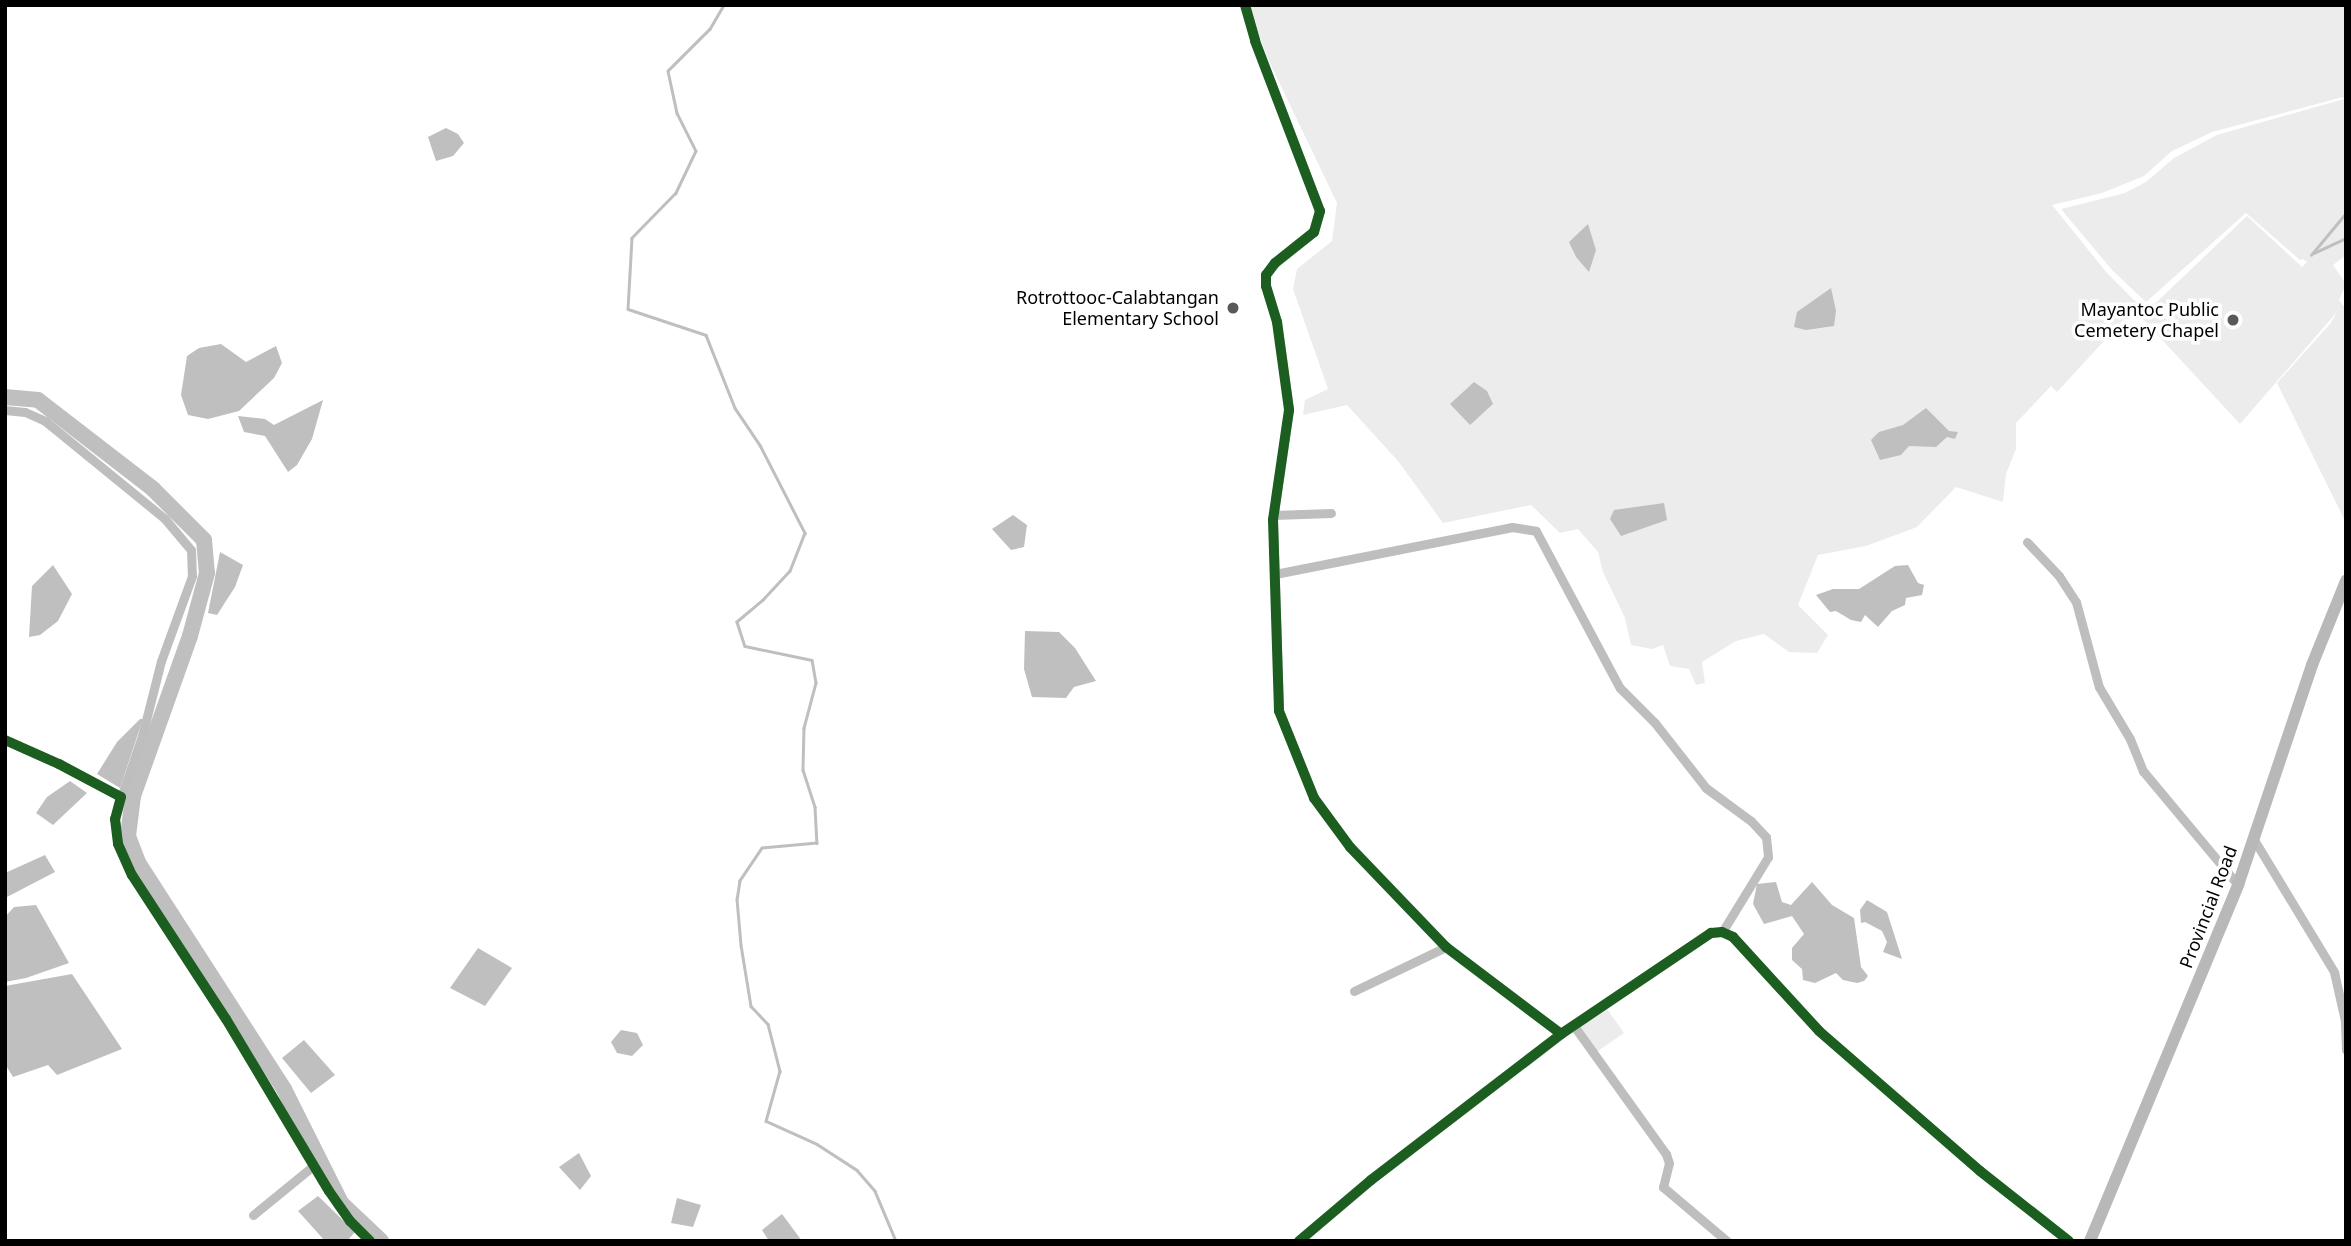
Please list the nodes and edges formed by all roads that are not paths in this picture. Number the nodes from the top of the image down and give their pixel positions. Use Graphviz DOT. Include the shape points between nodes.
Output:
graph roads {
  1 [pos="1245,5"];
  2 [pos="5,410"];
  3 [pos="1331,513"];
  4 [pos="1274,515"];
  5 [pos="2028,542"];
  6 [pos="1275,574"];
  7 [pos="2346,581"];
  8 [pos="5,740"];
  9 [pos="121,797"];
  10 [pos="2253,838"];
  11 [pos="2238,885"];
  12 [pos="1722,932"];
  13 [pos="1446,947"];
  14 [pos="1354,992"];
  15 [pos="1574,1026"];
  16 [pos="1561,1034"];
  17 [pos="2346,1051"];
  18 [pos="313,1166"];
  19 [pos="253,1215"];
  20 [pos="370,1241"];
  21 [pos="1298,1241"];
  22 [pos="1727,1241"];
  23 [pos="2069,1241"];
  24 [pos="2090,1241"];
  1 -- 4 [label="street" via="1320,211 1314,232 1266,275 1289,410"];
  2 -- 9 [label="street" via="45,421 165,519 191,550 192,576 161,661"];
  3 -- 4 [label="street"];
  4 -- 6 [label="street"];
  5 -- 11 [label="street" via="2076,602 2099,687 2130,739 2136,760"];
  6 -- 12 [label="street" via="1512,527 1536,531 1620,688 1655,723 1706,788 1751,821 1770,845 1768,858"];
  6 -- 13 [label="street" via="1279,711 1314,798 1350,847"];
  7 -- 10 [label="main road, Provincial Road"];
  8 -- 9 [label="street"];
  9 -- 18 [label="street" via="115,819 118,844 132,875 226,1019"];
  10 -- 11 [label="main road, Provincial Road"];
  10 -- 17 [label="street" via="2334,972 2345,1021"];
  11 -- 24 [label="main road, Provincial Road"];
  12 -- 15 [label="street" via="1711,933"];
  12 -- 23 [label="street" via="1733,937 1829,1040 1971,1164"];
  13 -- 14 [label="street"];
  13 -- 16 [label="street"];
  15 -- 16 [label="street"];
  15 -- 22 [label="street" via="1669,1159 1664,1187"];
  16 -- 21 [label="street"];
  18 -- 19 [label="street"];
  18 -- 20 [label="street" via="350,1221"];
}
